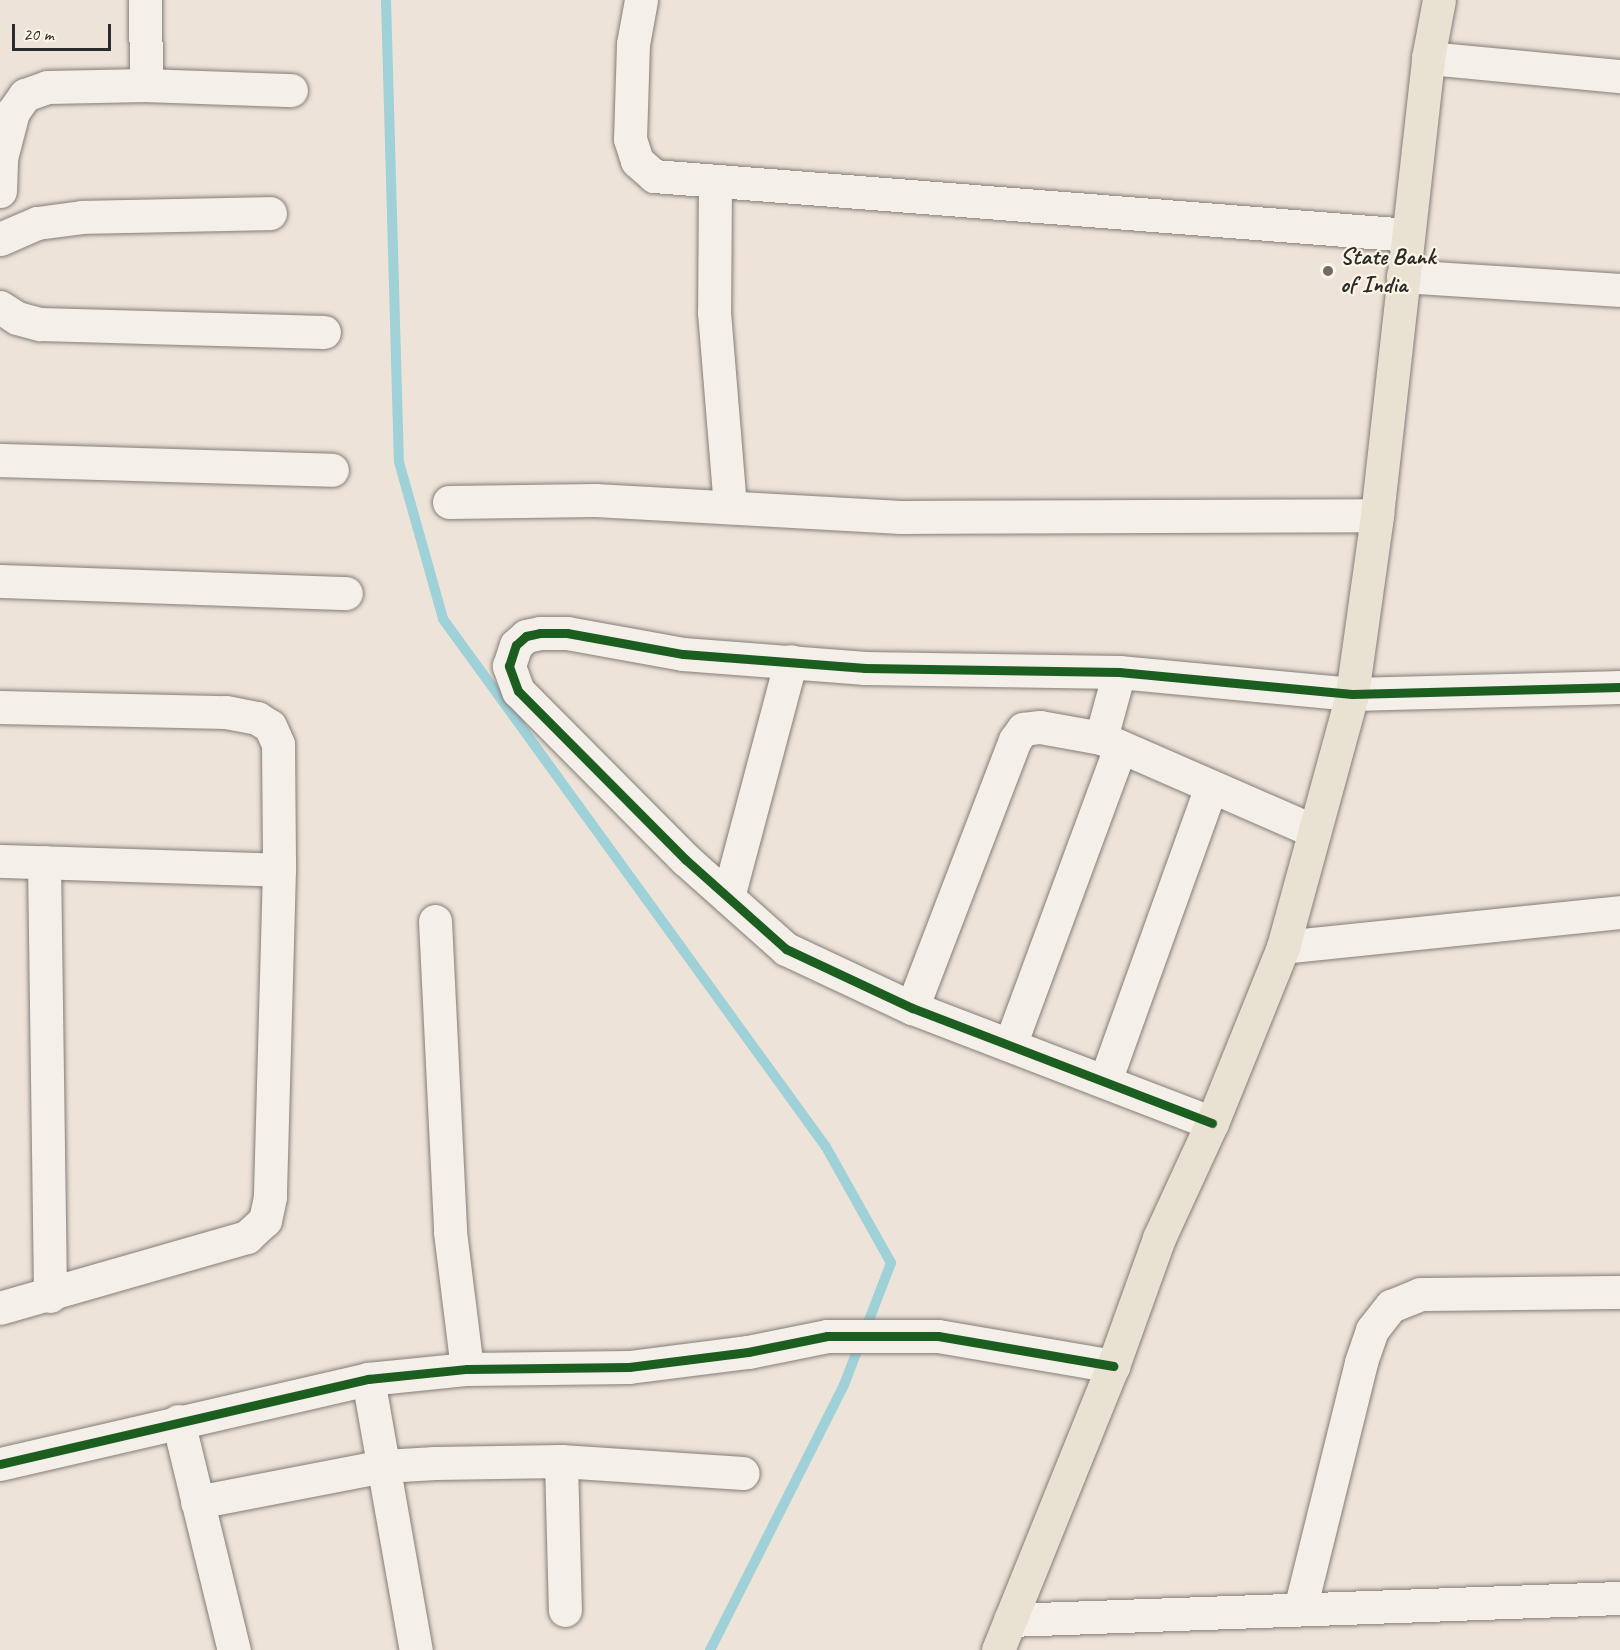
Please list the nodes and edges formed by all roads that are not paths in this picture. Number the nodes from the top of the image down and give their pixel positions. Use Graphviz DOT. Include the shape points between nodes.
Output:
graph roads {
  1 [pos="145,0"];
  2 [pos="641,0"];
  3 [pos="1439,0"];
  4 [pos="1428,58"];
  5 [pos="1620,76"];
  6 [pos="146,85"];
  7 [pos="291,90"];
  8 [pos="715,183"];
  9 [pos="0,191"];
  10 [pos="270,213"];
  11 [pos="1408,235"];
  12 [pos="0,239"];
  13 [pos="1403,276"];
  14 [pos="1620,290"];
  15 [pos="0,308"];
  16 [pos="324,332"];
  17 [pos="0,460"];
  18 [pos="332,470"];
  19 [pos="449,502"];
  20 [pos="730,507"];
  21 [pos="1377,515"];
  22 [pos="0,581"];
  23 [pos="346,593"];
  24 [pos="791,662"];
  25 [pos="1119,672"];
  26 [pos="1620,687"];
  27 [pos="1352,694"];
  28 [pos="0,707"];
  29 [pos="1111,743"];
  30 [pos="1211,787"];
  31 [pos="1314,831"];
  32 [pos="0,861"];
  33 [pos="44,862"];
  34 [pos="279,870"];
  35 [pos="728,897"];
  36 [pos="1620,912"];
  37 [pos="435,921"];
  38 [pos="1283,947"];
  39 [pos="912,1008"];
  40 [pos="1010,1045"];
  41 [pos="1105,1081"];
  42 [pos="1212,1123"];
  43 [pos="1620,1292"];
  44 [pos="50,1296"];
  45 [pos="0,1308"];
  46 [pos="1113,1366"];
  47 [pos="467,1369"];
  48 [pos="368,1379"];
  49 [pos="178,1421"];
  50 [pos="561,1461"];
  51 [pos="0,1464"];
  52 [pos="384,1466"];
  53 [pos="743,1473"];
  54 [pos="197,1502"];
  55 [pos="1620,1598"];
  56 [pos="1300,1609"];
  57 [pos="565,1610"];
  58 [pos="1010,1620"];
  59 [pos="234,1650"];
  60 [pos="416,1650"];
  61 [pos="998,1650"];
  1 -- 6 [label="street"];
  2 -- 8 [label="street" via="633,44 630,139 637,161 654,176"];
  3 -- 4 [label="main road"];
  4 -- 5 [label="street"];
  4 -- 11 [label="main road"];
  6 -- 7 [label="street"];
  6 -- 9 [label="street" via="47,87 25,95 13,112 1,158"];
  8 -- 11 [label="street"];
  8 -- 20 [label="street" via="714,312"];
  10 -- 12 [label="street" via="82,217 37,223"];
  11 -- 13 [label="main road"];
  13 -- 14 [label="street"];
  13 -- 21 [label="main road"];
  15 -- 16 [label="street" via="40,324"];
  17 -- 18 [label="street"];
  19 -- 20 [label="street" via="595,500"];
  20 -- 21 [label="street" via="902,517"];
  21 -- 27 [label="main road"];
  22 -- 23 [label="street"];
  24 -- 25 [label="street" via="865,668"];
  24 -- 35 [label="street"];
  24 -- 35 [label="street" via="683,654 567,633 540,633 526,636 516,645 509,666 518,691"];
  25 -- 27 [label="street"];
  25 -- 29 [label="street"];
  26 -- 27 [label="street"];
  27 -- 31 [label="main road"];
  28 -- 34 [label="street" via="226,712 257,718 270,726 278,744"];
  29 -- 30 [label="street"];
  29 -- 39 [label="street" via="1040,727 1023,729 1015,740"];
  29 -- 40 [label="street"];
  30 -- 31 [label="street"];
  30 -- 41 [label="street"];
  31 -- 38 [label="main road"];
  32 -- 33 [label="street"];
  33 -- 34 [label="street"];
  33 -- 44 [label="street"];
  34 -- 44 [label="street" via="270,1197 265,1220 247,1237"];
  35 -- 39 [label="street" via="786,949"];
  36 -- 38 [label="street"];
  37 -- 47 [label="street" via="450,1232"];
  38 -- 42 [label="main road"];
  39 -- 40 [label="street"];
  40 -- 41 [label="street"];
  41 -- 42 [label="street"];
  42 -- 46 [label="main road" via="1159,1238"];
  43 -- 56 [label="street" via="1420,1294 1391,1306 1372,1330 1361,1362"];
  44 -- 45 [label="street"];
  46 -- 47 [label="street" via="938,1336 827,1336 748,1352 629,1367"];
  46 -- 58 [label="main road"];
  47 -- 48 [label="street"];
  48 -- 49 [label="street"];
  48 -- 52 [label="street"];
  49 -- 51 [label="street"];
  49 -- 54 [label="street"];
  50 -- 52 [label="street"];
  50 -- 53 [label="street"];
  50 -- 57 [label="street"];
  52 -- 54 [label="street"];
  52 -- 60 [label="street"];
  54 -- 59 [label="street"];
  55 -- 56 [label="street"];
  56 -- 58 [label="street"];
  58 -- 61 [label="main road"];
}
